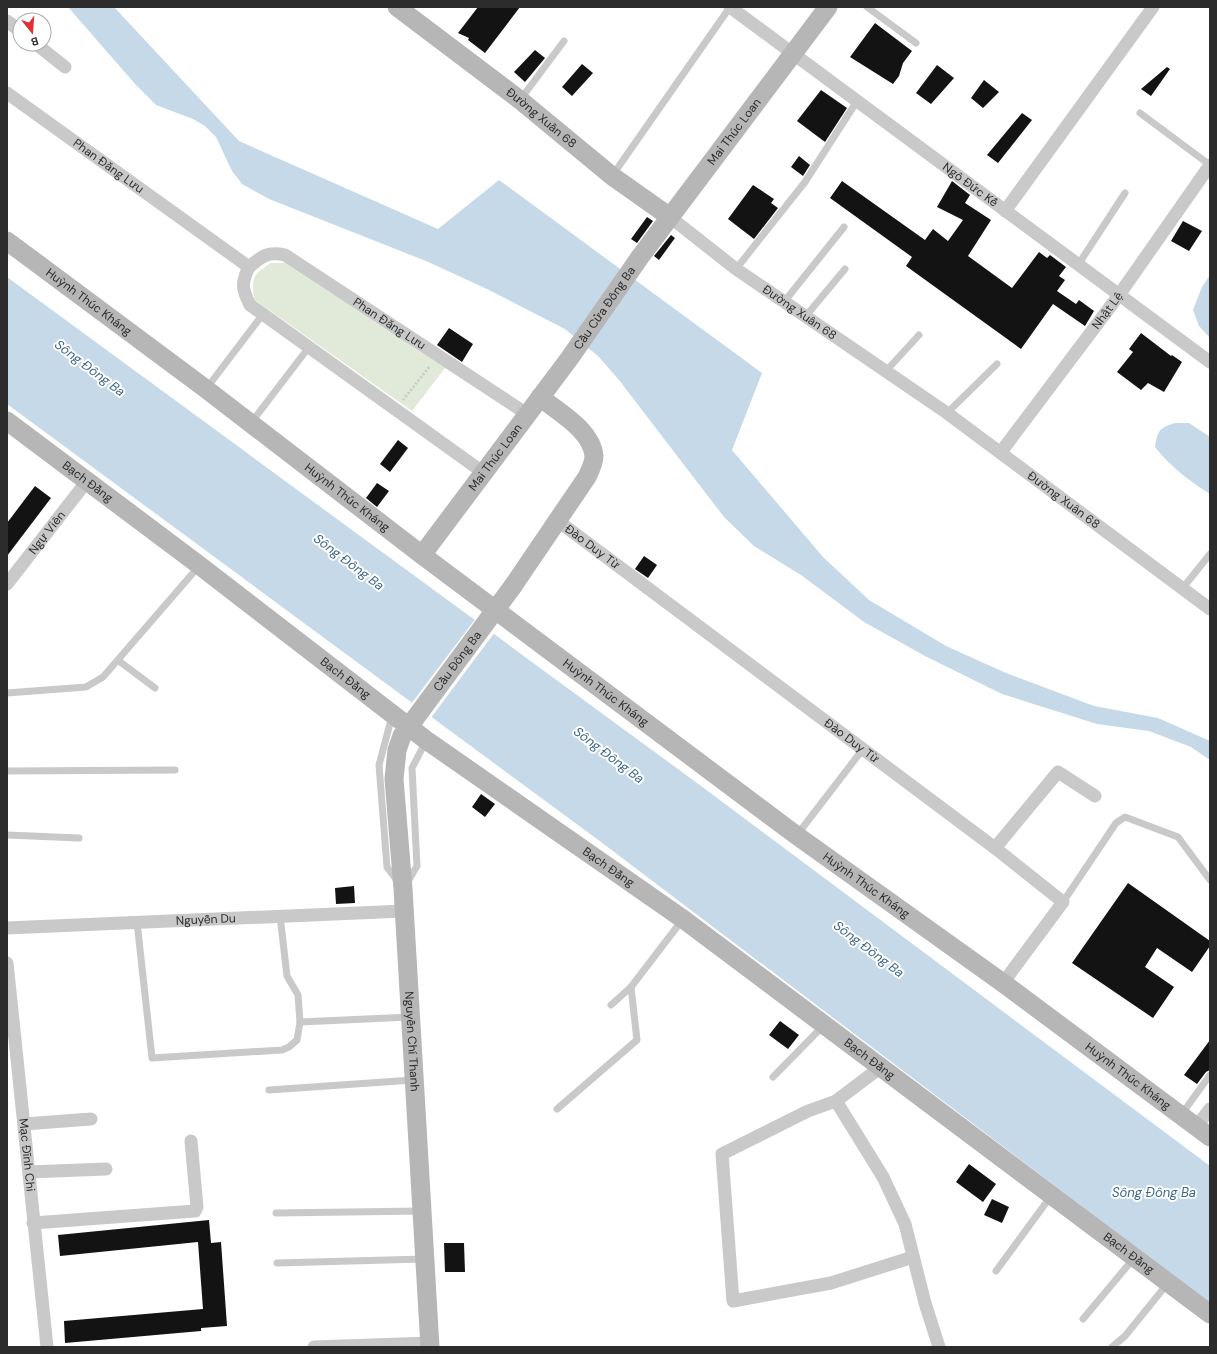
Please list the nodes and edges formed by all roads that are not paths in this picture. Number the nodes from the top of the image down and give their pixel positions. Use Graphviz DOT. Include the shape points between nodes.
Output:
graph roads {
  1 [pos="397,7"];
  2 [pos="730,7"];
  3 [pos="828,7"];
  4 [pos="867,7"];
  5 [pos="1153,7"];
  6 [pos="564,41"];
  7 [pos="916,43"];
  8 [pos="46,52"];
  9 [pos="793,54"];
  10 [pos="65,67"];
  11 [pos="7,93"];
  12 [pos="520,100"];
  13 [pos="857,101"];
  14 [pos="1140,113"];
  15 [pos="1210,165"];
  16 [pos="612,176"];
  17 [pos="1125,193"];
  18 [pos="1005,211"];
  19 [pos="670,217"];
  20 [pos="844,227"];
  21 [pos="7,241"];
  22 [pos="640,257"];
  23 [pos="1078,265"];
  24 [pos="250,267"];
  25 [pos="845,268"];
  26 [pos="736,269"];
  27 [pos="1119,295"];
  28 [pos="784,302"];
  29 [pos="264,314"];
  30 [pos="805,317"];
  31 [pos="919,335"];
  32 [pos="309,347"];
  33 [pos="569,359"];
  34 [pos="1210,362"];
  35 [pos="997,364"];
  36 [pos="886,371"];
  37 [pos="206,389"];
  38 [pos="540,398"];
  39 [pos="527,414"];
  40 [pos="947,414"];
  41 [pos="7,421"];
  42 [pos="251,423"];
  43 [pos="1001,452"];
  44 [pos="484,473"];
  45 [pos="87,481"];
  46 [pos="558,521"];
  47 [pos="1210,554"];
  48 [pos="422,555"];
  49 [pos="199,565"];
  50 [pos="7,584"];
  51 [pos="513,586"];
  52 [pos="1182,589"];
  53 [pos="1210,609"];
  54 [pos="119,661"];
  55 [pos="155,688"];
  56 [pos="7,693"];
  57 [pos="392,714"];
  58 [pos="402,736"];
  59 [pos="426,740"];
  60 [pos="863,749"];
  61 [pos="174,770"];
  62 [pos="7,771"];
  63 [pos="1095,796"];
  64 [pos="7,834"];
  65 [pos="796,835"];
  66 [pos="79,838"];
  67 [pos="995,848"];
  68 [pos="1210,880"];
  69 [pos="403,889"];
  70 [pos="1063,902"];
  71 [pos="404,910"];
  72 [pos="280,916"];
  73 [pos="683,919"];
  74 [pos="137,922"];
  75 [pos="7,928"];
  76 [pos="7,963"];
  77 [pos="1003,984"];
  78 [pos="631,987"];
  79 [pos="611,1006"];
  80 [pos="410,1017"];
  81 [pos="300,1022"];
  82 [pos="825,1024"];
  83 [pos="880,1067"];
  84 [pos="1210,1075"];
  85 [pos="773,1077"];
  86 [pos="414,1080"];
  87 [pos="269,1090"];
  88 [pos="836,1101"];
  89 [pos="557,1109"];
  90 [pos="1210,1109"];
  91 [pos="1181,1116"];
  92 [pos="91,1119"];
  93 [pos="24,1124"];
  94 [pos="1203,1132"];
  95 [pos="191,1141"];
  96 [pos="106,1169"];
  97 [pos="29,1172"];
  98 [pos="1051,1196"];
  99 [pos="422,1211"];
  100 [pos="276,1212"];
  101 [pos="33,1223"];
  102 [pos="913,1257"];
  103 [pos="1134,1258"];
  104 [pos="425,1259"];
  105 [pos="277,1263"];
  106 [pos="996,1271"];
  107 [pos="1168,1282"];
  108 [pos="1210,1314"];
  109 [pos="1083,1319"];
  110 [pos="1125,1336"];
  111 [pos="430,1345"];
  112 [pos="47,1347"];
  113 [pos="314,1347"];
  114 [pos="939,1347"];
  115 [pos="1112,1347"];
  116 [pos="1121,1347"];
  1 -- 12 [label="street, Đường Xuân 68"];
  2 -- 9 [label="street, Ngô Đức Kế"];
  2 -- 16 [label="lane"];
  3 -- 9 [label="street, Mai Thúc Loan"];
  4 -- 7 [label="lane"];
  5 -- 18 [label="street"];
  6 -- 12 [label="lane"];
  8 -- 10 [label="street"];
  9 -- 13 [label="street, Ngô Đức Kế"];
  9 -- 19 [label="street, Mai Thúc Loan"];
  11 -- 24 [label="street, Phan Đăng Lưu"];
  12 -- 16 [label="street, Đường Xuân 68"];
  13 -- 18 [label="street, Ngô Đức Kế"];
  13 -- 26 [label="lane" via="805,182"];
  14 -- 15 [label="lane"];
  15 -- 27 [label="street, Nhật Lệ"];
  16 -- 19 [label="street, Đường Xuân 68"];
  17 -- 23 [label="lane"];
  18 -- 23 [label="street, Ngô Đức Kế"];
  19 -- 22 [label="street, Mai Thúc Loan"];
  19 -- 26 [label="street, Đường Xuân 68"];
  20 -- 28 [label="lane"];
  21 -- 37 [label="street, Huỳnh Thúc Kháng"];
  22 -- 33 [label="street, Cầu Cửa Đông Ba"];
  23 -- 27 [label="street, Ngô Đức Kế"];
  24 -- 29 [label="street" via="244,278 243,292 250,305"];
  24 -- 39 [label="street, Phan Đăng Lưu" via="260,258 273,252 285,255"];
  25 -- 30 [label="lane"];
  26 -- 28 [label="street, Đường Xuân 68"];
  27 -- 34 [label="street, Ngô Đức Kế"];
  27 -- 43 [label="street, Nhật Lệ"];
  28 -- 30 [label="street, Đường Xuân 68"];
  29 -- 32 [label="street"];
  29 -- 37 [label="lane"];
  30 -- 36 [label="street, Đường Xuân 68"];
  31 -- 36 [label="lane"];
  32 -- 42 [label="lane"];
  32 -- 44 [label="street"];
  33 -- 38 [label="street, Mai Thúc Loan"];
  35 -- 40 [label="lane"];
  36 -- 40 [label="street, Đường Xuân 68"];
  37 -- 42 [label="street, Huỳnh Thúc Kháng"];
  38 -- 39 [label="street, Mai Thúc Loan"];
  38 -- 46 [label="street, Đào Duy Từ" via="580,429 592,445 594,458 587,477"];
  39 -- 44 [label="street, Mai Thúc Loan"];
  40 -- 43 [label="street, Đường Xuân 68"];
  41 -- 45 [label="street, Bạch Đằng"];
  42 -- 48 [label="street, Huỳnh Thúc Kháng"];
  43 -- 52 [label="street, Đường Xuân 68"];
  44 -- 48 [label="street, Mai Thúc Loan"];
  45 -- 49 [label="street, Bạch Đằng"];
  45 -- 50 [label="street, Ngự Viên"];
  46 -- 51 [label="street, Đào Duy Từ"];
  46 -- 60 [label="street, Đào Duy Từ"];
  47 -- 52 [label="lane"];
  48 -- 65 [label="street, Huỳnh Thúc Kháng"];
  49 -- 54 [label="lane"];
  49 -- 57 [label="street, Bạch Đằng"];
  51 -- 58 [label="street, Cầu Đông Ba, bridge"];
  52 -- 53 [label="street, Đường Xuân 68"];
  54 -- 55 [label="lane"];
  54 -- 56 [label="lane" via="103,678 86,687"];
  57 -- 59 [label="street, Bạch Đằng"];
  57 -- 69 [label="lane" via="379,765 387,867"];
  58 -- 69 [label="street, Nguyễn Chí Thanh" via="397,750 394,779"];
  59 -- 69 [label="lane" via="412,768 417,866"];
  59 -- 73 [label="street, Bạch Đằng"];
  60 -- 65 [label="lane"];
  60 -- 67 [label="street, Đào Duy Từ"];
  61 -- 62 [label="lane"];
  63 -- 67 [label="street" via="1058,772"];
  64 -- 66 [label="lane"];
  65 -- 77 [label="street, Huỳnh Thúc Kháng"];
  67 -- 70 [label="street, Đào Duy Từ"];
  68 -- 70 [label="lane" via="1178,837 1125,817 1116,823"];
  69 -- 71 [label="street, Nguyễn Chí Thanh"];
  70 -- 77 [label="street"];
  71 -- 72 [label="street, Nguyễn Du"];
  71 -- 80 [label="street, Nguyễn Chí Thanh"];
  72 -- 74 [label="street, Nguyễn Du"];
  72 -- 81 [label="lane" via="287,976 298,995"];
  73 -- 78 [label="lane"];
  73 -- 82 [label="street, Bạch Đằng"];
  74 -- 75 [label="street, Nguyễn Du"];
  74 -- 81 [label="lane" via="152,1058 282,1050 297,1040"];
  76 -- 93 [label="street, Mạc Đĩnh Chi"];
  77 -- 91 [label="street, Huỳnh Thúc Kháng"];
  78 -- 79 [label="lane"];
  78 -- 89 [label="lane" via="637,1040"];
  80 -- 81 [label="lane"];
  80 -- 86 [label="street, Nguyễn Chí Thanh"];
  82 -- 83 [label="street, Bạch Đằng"];
  82 -- 85 [label="lane"];
  83 -- 88 [label="street"];
  83 -- 98 [label="street, Bạch Đằng"];
  84 -- 91 [label="lane"];
  86 -- 87 [label="lane"];
  86 -- 99 [label="street, Nguyễn Chí Thanh"];
  88 -- 102 [label="street" via="883,1177 905,1224"];
  88 -- 102 [label="street" via="808,1111 722,1154 733,1301 831,1283"];
  90 -- 94 [label="street"];
  91 -- 94 [label="street, Huỳnh Thúc Kháng"];
  92 -- 93 [label="street"];
  93 -- 97 [label="street, Mạc Đĩnh Chi"];
  95 -- 101 [label="street" via="197,1207 195,1211"];
  96 -- 97 [label="street"];
  97 -- 101 [label="street, Mạc Đĩnh Chi"];
  98 -- 103 [label="street, Bạch Đằng"];
  98 -- 106 [label="lane"];
  99 -- 100 [label="lane"];
  99 -- 104 [label="street, Nguyễn Chí Thanh"];
  101 -- 112 [label="street, Mạc Đĩnh Chi"];
  102 -- 114 [label="street"];
  103 -- 107 [label="street, Bạch Đằng"];
  103 -- 109 [label="lane"];
  104 -- 105 [label="lane"];
  104 -- 111 [label="street, Nguyễn Chí Thanh"];
  107 -- 108 [label="street, Bạch Đằng"];
  107 -- 110 [label="lane"];
  110 -- 115 [label="lane"];
  110 -- 116 [label="lane"];
  111 -- 113 [label="street"];
}
